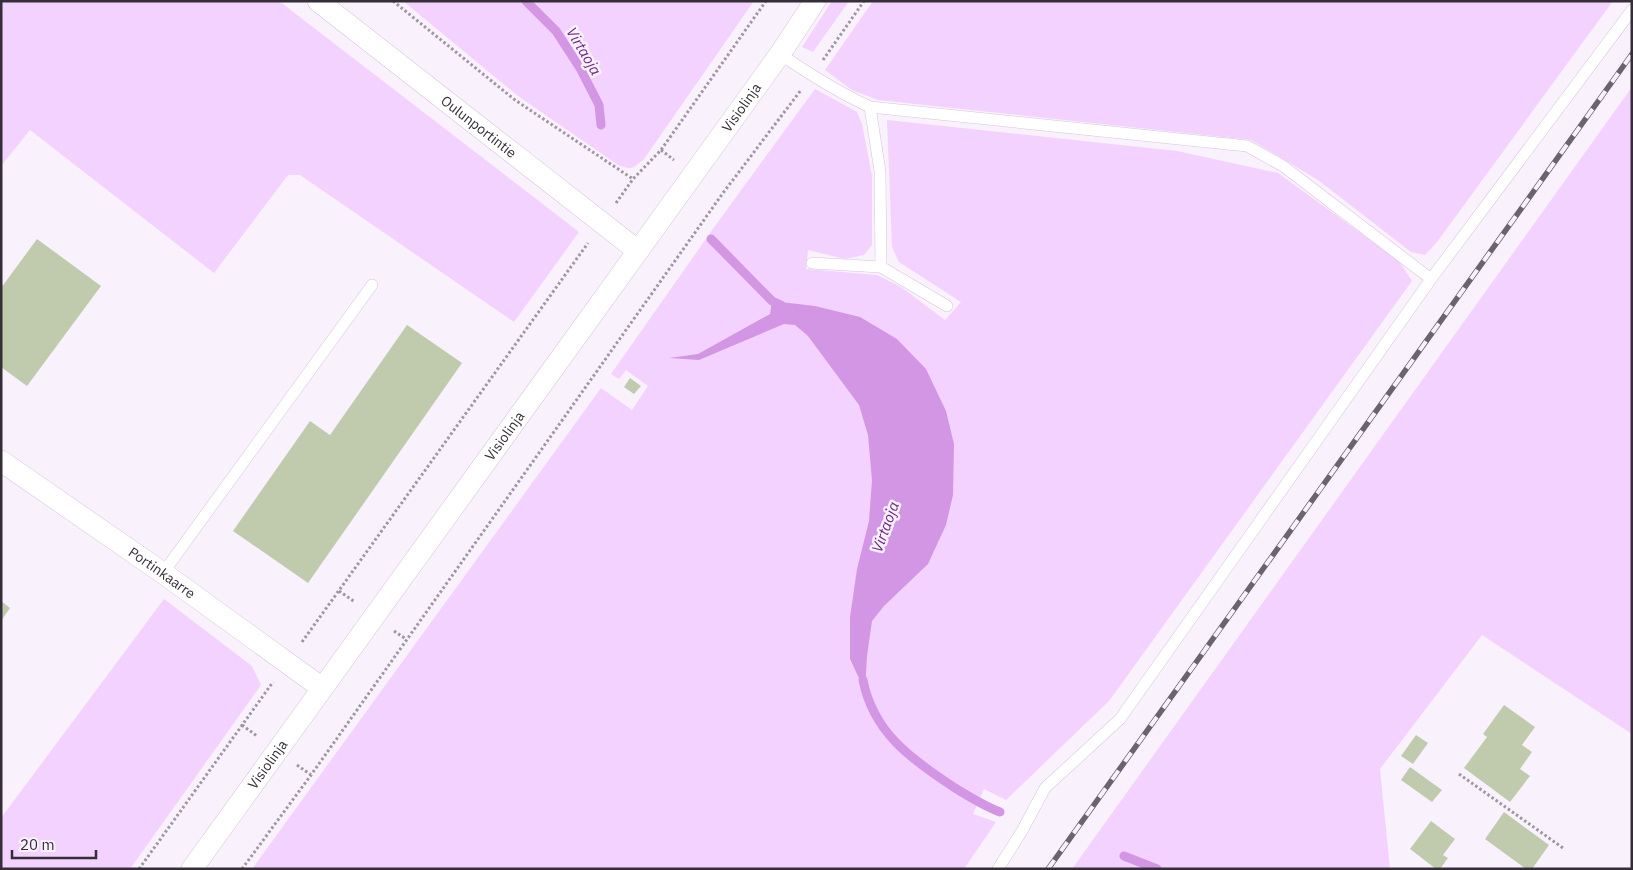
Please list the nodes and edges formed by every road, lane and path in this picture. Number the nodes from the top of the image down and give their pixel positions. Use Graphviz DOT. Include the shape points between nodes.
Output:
graph roads {
  1 [pos="318,1"];
  2 [pos="393,1"];
  3 [pos="766,1"];
  4 [pos="815,1"];
  5 [pos="864,1"];
  6 [pos="1632,10"];
  7 [pos="780,54"];
  8 [pos="812,76"];
  9 [pos="870,106"];
  10 [pos="633,179"];
  11 [pos="602,223"];
  12 [pos="638,251"];
  13 [pos="812,263"];
  14 [pos="881,266"];
  15 [pos="1431,279"];
  16 [pos="372,285"];
  17 [pos="946,306"];
  18 [pos="1,461"];
  19 [pos="163,572"];
  20 [pos="287,663"];
  21 [pos="322,688"];
  22 [pos="1459,774"];
  23 [pos="1563,848"];
  24 [pos="139,869"];
  25 [pos="192,869"];
  26 [pos="242,869"];
  27 [pos="998,869"];
  1 -- 11 [label="street, Oulunportintie"];
  2 -- 10 [label="path" via="515,100"];
  3 -- 10 [label="path" via="661,150"];
  4 -- 7 [label="street, Visiolinja"];
  5 -- 8 [label="path"];
  6 -- 15 [label="lane"];
  7 -- 8 [label="lane"];
  7 -- 12 [label="street, Visiolinja"];
  8 -- 9 [label="lane"];
  8 -- 26 [label="path" via="722,193"];
  9 -- 14 [label="lane" via="880,171"];
  9 -- 15 [label="lane" via="1247,146 1283,166"];
  10 -- 11 [label="path"];
  11 -- 12 [label="street, Oulunportintie"];
  11 -- 20 [label="path"];
  12 -- 21 [label="street, Visiolinja"];
  13 -- 14 [label="lane"];
  14 -- 17 [label="lane"];
  15 -- 27 [label="lane" via="1120,719 1045,788"];
  16 -- 19 [label="lane"];
  18 -- 19 [label="street, Portinkaarre"];
  19 -- 20 [label="street, Portinkaarre"];
  20 -- 21 [label="street, Portinkaarre"];
  20 -- 24 [label="path"];
  21 -- 25 [label="street, Visiolinja"];
  22 -- 23 [label="path"];
}
